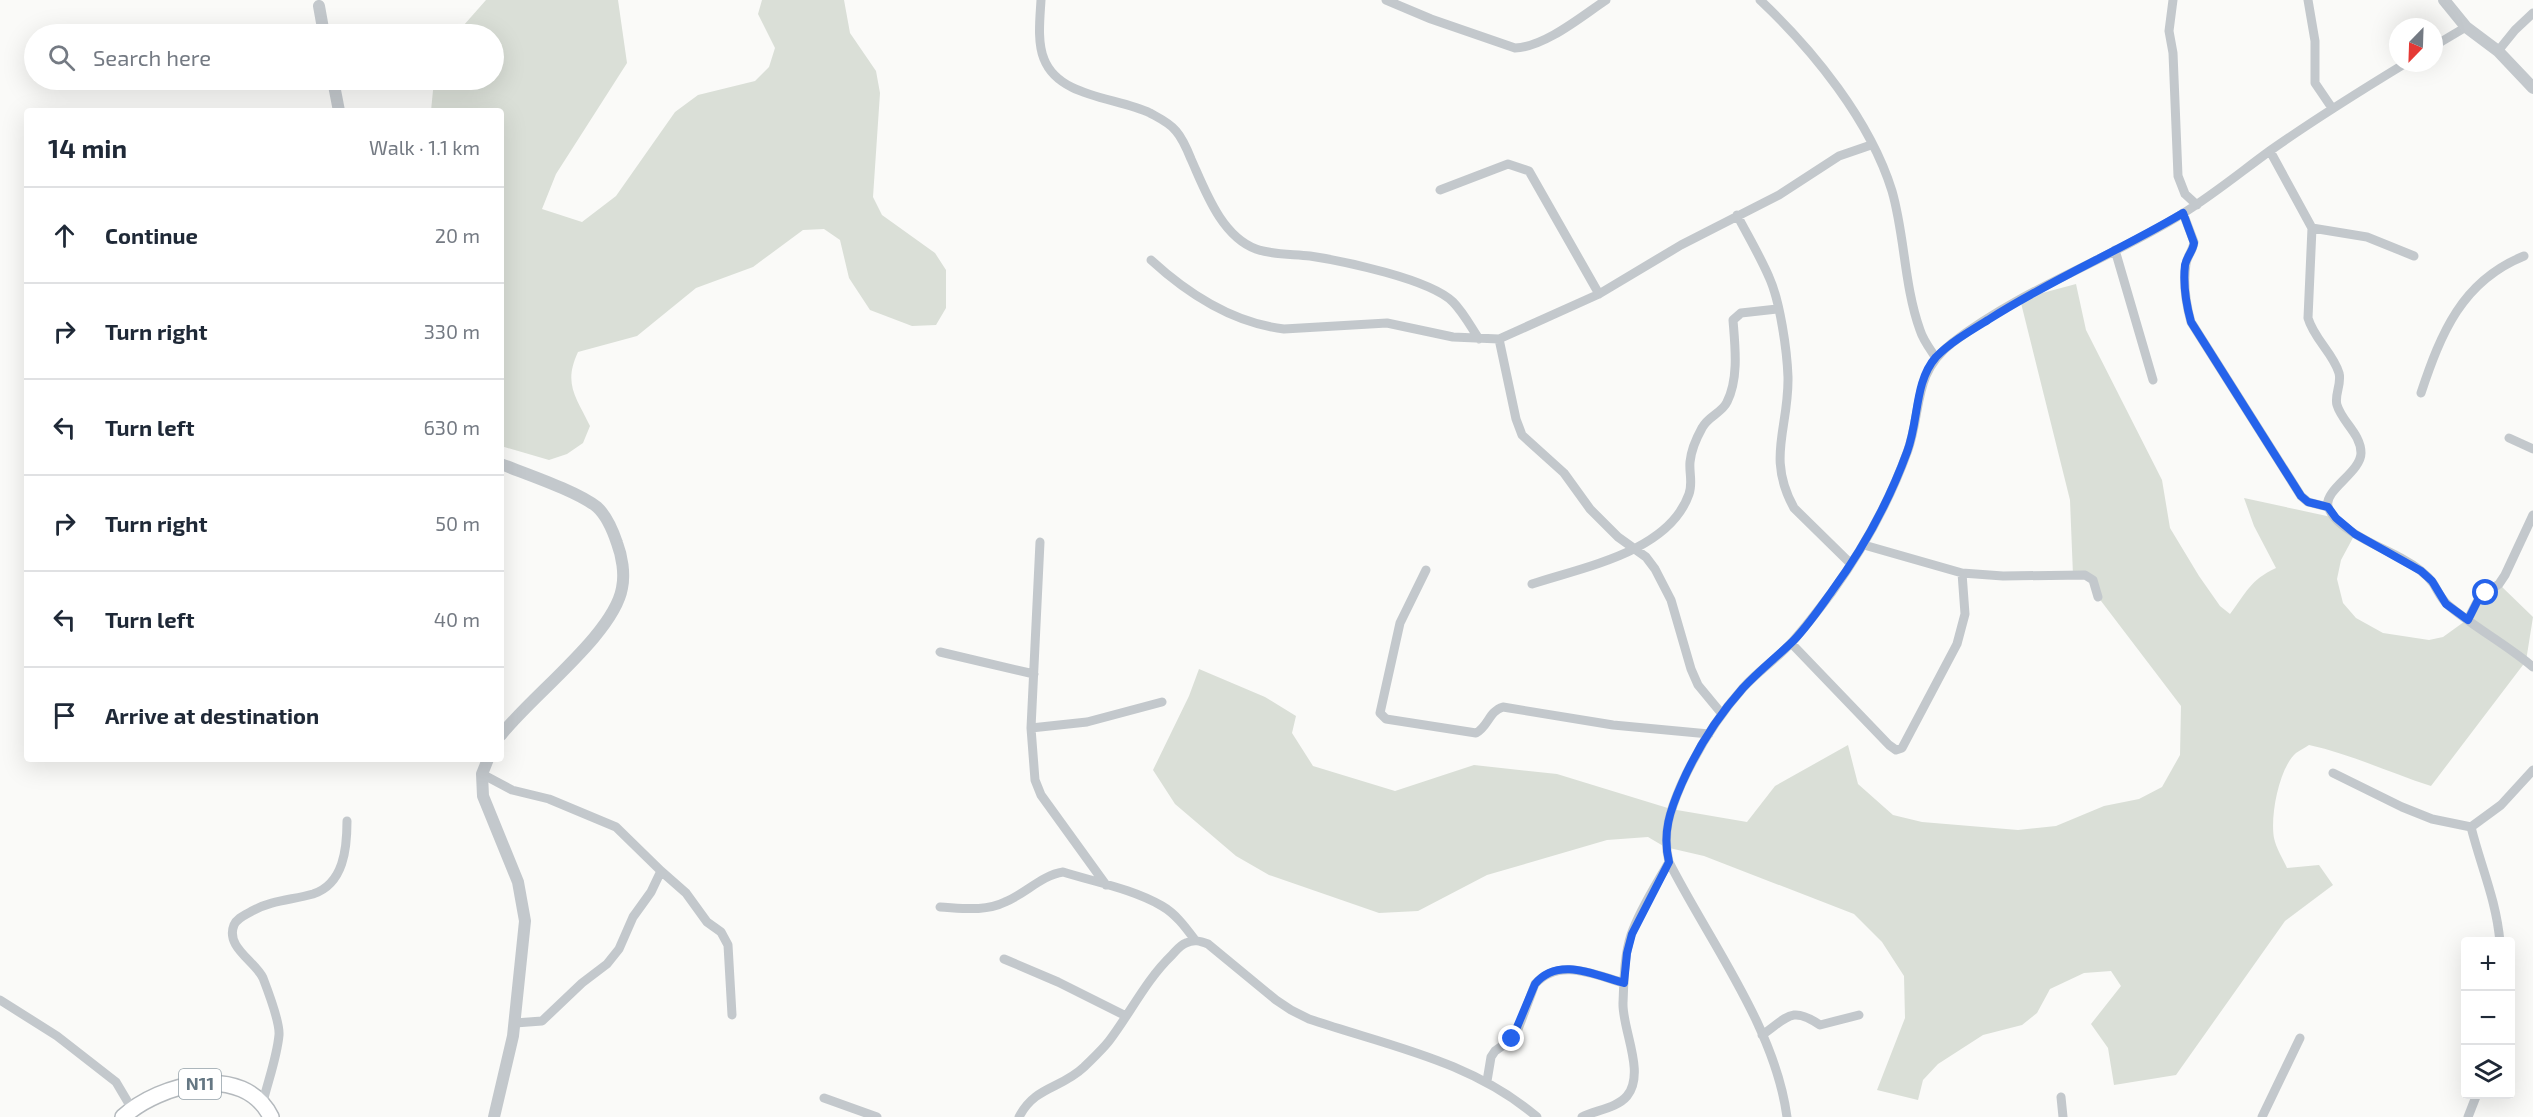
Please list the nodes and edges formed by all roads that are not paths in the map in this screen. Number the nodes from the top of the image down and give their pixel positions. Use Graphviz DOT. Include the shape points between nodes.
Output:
graph roads {
  1 [pos="1041,0"];
  2 [pos="1386,0"];
  3 [pos="1606,0"];
  4 [pos="1760,0"];
  5 [pos="2173,0"];
  6 [pos="2308,0"];
  7 [pos="2444,0"];
  8 [pos="322,2"];
  9 [pos="2533,13"];
  10 [pos="323,24"];
  11 [pos="2466,27"];
  12 [pos="2443,41"];
  13 [pos="2498,51"];
  14 [pos="2391,72"];
  15 [pos="2533,88"];
  16 [pos="335,90"];
  17 [pos="338,108"];
  18 [pos="2331,108"];
  19 [pos="1871,145"];
  20 [pos="2270,151"];
  21 [pos="1440,190"];
  22 [pos="2196,205"];
  23 [pos="2183,213"];
  24 [pos="1737,216"];
  25 [pos="2312,228"];
  26 [pos="2115,250"];
  27 [pos="2414,256"];
  28 [pos="2524,256"];
  29 [pos="1151,260"];
  30 [pos="1599,294"];
  31 [pos="1777,309"];
  32 [pos="1479,339"];
  33 [pos="1499,339"];
  34 [pos="1935,358"];
  35 [pos="2153,380"];
  36 [pos="2421,393"];
  37 [pos="2509,438"];
  38 [pos="2533,449"];
  39 [pos="504,465"];
  40 [pos="2328,507"];
  41 [pos="2533,515"];
  42 [pos="1040,542"];
  43 [pos="1864,545"];
  44 [pos="1635,549"];
  45 [pos="1851,564"];
  46 [pos="1426,570"];
  47 [pos="1962,573"];
  48 [pos="1532,584"];
  49 [pos="2097,597"];
  50 [pos="2468,620"];
  51 [pos="1791,643"];
  52 [pos="940,652"];
  53 [pos="2533,667"];
  54 [pos="1034,674"];
  55 [pos="1162,702"];
  56 [pos="1722,714"];
  57 [pos="1031,728"];
  58 [pos="504,732"];
  59 [pos="1709,734"];
  60 [pos="487,762"];
  61 [pos="2533,770"];
  62 [pos="2332,773"];
  63 [pos="482,774"];
  64 [pos="347,821"];
  65 [pos="2471,827"];
  66 [pos="1669,862"];
  67 [pos="661,872"];
  68 [pos="1106,885"];
  69 [pos="940,907"];
  70 [pos="2499,937"];
  71 [pos="1195,940"];
  72 [pos="1004,958"];
  73 [pos="1624,983"];
  74 [pos="0,1000"];
  75 [pos="732,1015"];
  76 [pos="1859,1015"];
  77 [pos="1126,1016"];
  78 [pos="515,1023"];
  79 [pos="1762,1035"];
  80 [pos="2300,1038"];
  81 [pos="1487,1081"];
  82 [pos="2061,1097"];
  83 [pos="824,1098"];
  84 [pos="2476,1099"];
  85 [pos="264,1102"];
  86 [pos="127,1113"];
  87 [pos="271,1117"];
  88 [pos="494,1117"];
  89 [pos="877,1117"];
  90 [pos="1019,1117"];
  91 [pos="1537,1117"];
  92 [pos="1582,1117"];
  93 [pos="1787,1117"];
  94 [pos="2062,1117"];
  95 [pos="2262,1117"];
  96 [pos="2468,1117"];
  1 -- 32 [label="street" via="1043,57 1051,73 1082,92 1136,107 1175,129 1222,219 1241,240 1257,250 1334,260 1412,281 1453,302"];
  2 -- 3 [label="street" via="1441,23 1515,48 1527,48"];
  4 -- 19 [label="street" via="1786,24 1833,81"];
  5 -- 22 [label="street" via="2169,31 2178,177 2185,194"];
  6 -- 18 [label="street" via="2315,41 2314,83"];
  7 -- 11 [label="street"];
  8 -- 10 [label="street"];
  9 -- 13 [label="street"];
  11 -- 12 [label="street"];
  11 -- 13 [label="street"];
  13 -- 15 [label="street"];
  14 -- 18 [label="street"];
  16 -- 17 [label="street"];
  18 -- 20 [label="street"];
  19 -- 24 [label="street" via="1839,156 1779,195"];
  19 -- 34 [label="street" via="1892,191 1920,333"];
  20 -- 22 [label="street"];
  20 -- 25 [label="street"];
  21 -- 30 [label="street" via="1508,164 1529,171"];
  22 -- 23 [label="street"];
  23 -- 26 [label="street"];
  23 -- 40 [label="street" via="2194,243 2185,270 2186,305 2191,322 2301,496"];
  24 -- 30 [label="street"];
  24 -- 31 [label="street" via="1770,279"];
  25 -- 27 [label="street" via="2367,237"];
  25 -- 40 [label="street" via="2308,318 2337,368 2337,403 2361,451 2356,467 2331,495"];
  26 -- 34 [label="street" via="2020,299"];
  26 -- 35 [label="street"];
  28 -- 36 [label="street" via="2503,265 2472,292 2452,318 2437,345"];
  29 -- 32 [label="street" via="1170,278 1222,310 1268,327 1387,323"];
  30 -- 33 [label="street"];
  31 -- 44 [label="street" via="1741,313 1733,320 1732,385 1727,402 1709,417 1696,443 1690,462 1689,495 1664,531"];
  31 -- 45 [label="street" via="1788,379 1779,471 1794,508"];
  32 -- 33 [label="street"];
  33 -- 44 [label="street" via="1522,435 1564,473 1590,509"];
  34 -- 43 [label="street" via="1921,387 1907,452"];
  37 -- 38 [label="street"];
  39 -- 58 [label="street" via="597,508 611,526 623,570 622,588 606,623"];
  40 -- 50 [label="street" via="2355,534 2421,571 2446,604"];
  41 -- 50 [label="street" via="2505,575 2479,598"];
  42 -- 54 [label="street"];
  43 -- 45 [label="street"];
  43 -- 47 [label="street"];
  44 -- 48 [label="street"];
  44 -- 56 [label="street" via="1646,557 1663,582 1698,685"];
  45 -- 51 [label="street"];
  46 -- 59 [label="street" via="1400,623 1380,713 1386,719 1476,733 1496,709 1503,707 1613,725"];
  47 -- 49 [label="street" via="2085,575 2093,580"];
  47 -- 51 [label="street" via="1965,614 1957,644 1902,748 1896,750 1889,745"];
  50 -- 53 [label="street"];
  51 -- 56 [label="street" via="1768,662"];
  52 -- 54 [label="street"];
  54 -- 57 [label="street"];
  55 -- 57 [label="street" via="1087,722"];
  56 -- 59 [label="street"];
  57 -- 68 [label="street" via="1035,780 1041,795"];
  59 -- 66 [label="street" via="1671,809 1665,847"];
  60 -- 63 [label="street"];
  61 -- 65 [label="street" via="2501,805"];
  62 -- 65 [label="street" via="2432,819"];
  63 -- 67 [label="street" via="512,790 549,799 616,827"];
  63 -- 78 [label="street" via="483,796 523,904 525,921"];
  64 -- 85 [label="street" via="344,860 327,886 258,908 234,925 236,946 262,977 279,1034"];
  65 -- 70 [label="street" via="2490,882"];
  66 -- 73 [label="street" via="1632,934"];
  66 -- 79 [label="street"];
  67 -- 75 [label="street" via="686,893 728,945"];
  67 -- 78 [label="street" via="607,964 542,1022"];
  68 -- 69 [label="street" via="1063,872 1053,873 1005,903 991,907"];
  68 -- 71 [label="street" via="1163,907"];
  71 -- 77 [label="street" via="1183,944 1156,970"];
  71 -- 81 [label="street" via="1208,944 1291,1011 1435,1059"];
  72 -- 77 [label="street"];
  73 -- 81 [label="street" via="1570,969 1557,969 1542,976 1535,984 1517,1032 1491,1057"];
  73 -- 92 [label="street" via="1624,1019 1635,1067 1634,1082 1628,1095 1617,1103"];
  74 -- 86 [label="street" via="57,1036 116,1082"];
  76 -- 79 [label="street" via="1820,1025 1800,1014 1792,1015"];
  77 -- 90 [label="street" via="1109,1042 1080,1071 1035,1095"];
  78 -- 88 [label="street"];
  79 -- 93 [label="street" via="1776,1069"];
  80 -- 95 [label="street"];
  81 -- 91 [label="street"];
  82 -- 94 [label="street"];
  83 -- 89 [label="street"];
  84 -- 96 [label="street"];
  85 -- 86 [label="highway, N11" via="250,1092 206,1082 160,1092"];
  85 -- 87 [label="highway"];
}
